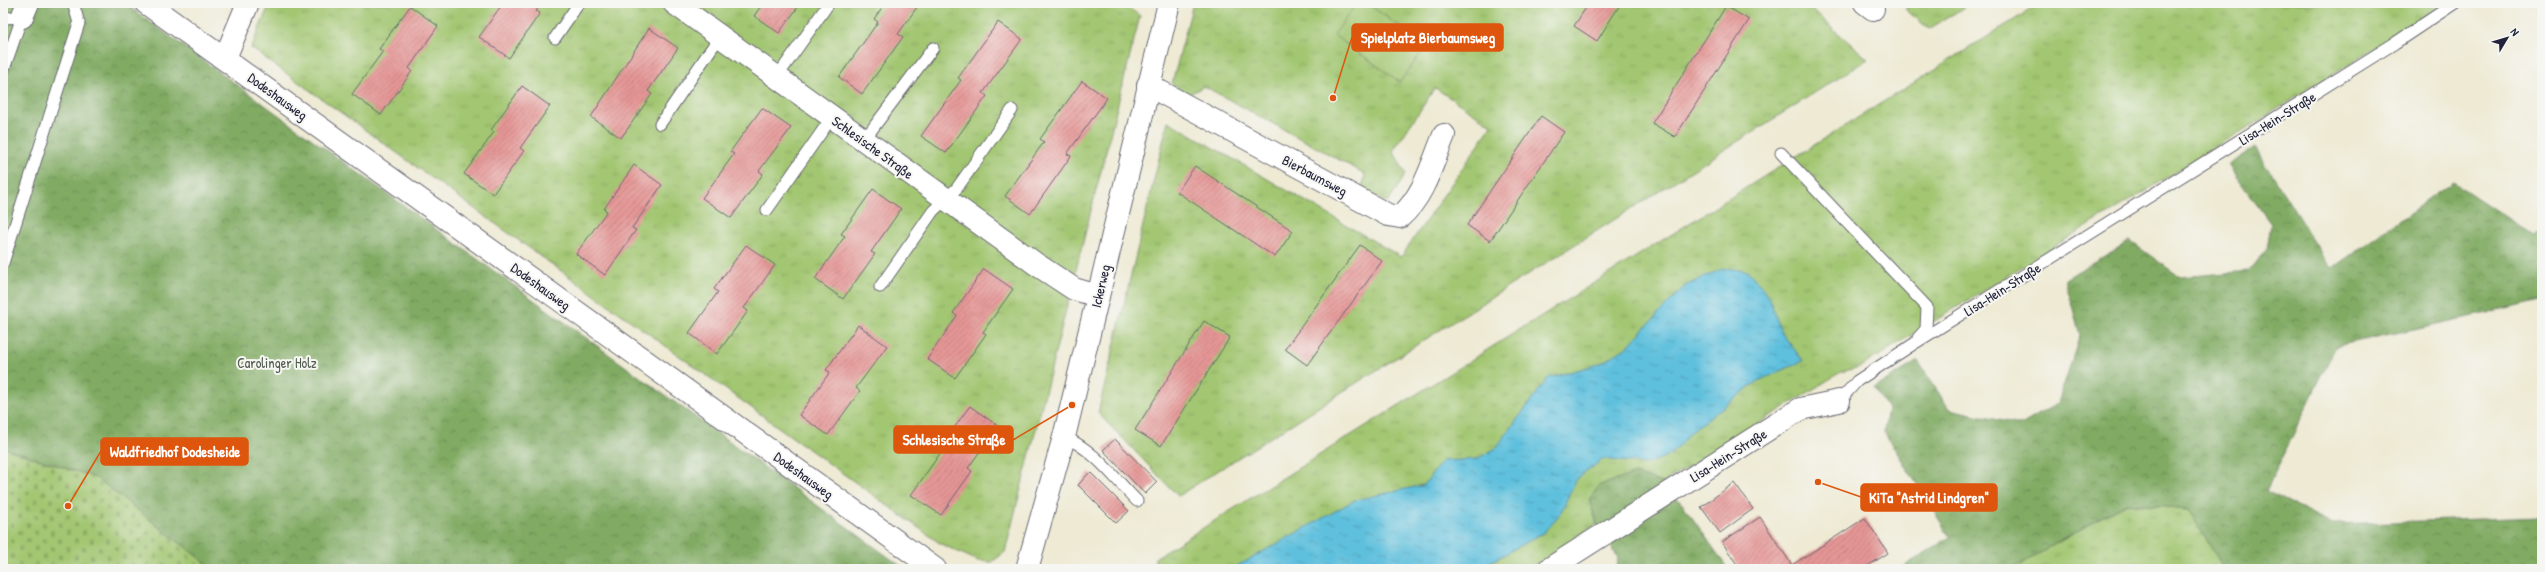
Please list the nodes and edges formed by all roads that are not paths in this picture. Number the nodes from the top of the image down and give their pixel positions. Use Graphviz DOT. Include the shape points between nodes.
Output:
graph roads {
  1 [pos="73,3"];
  2 [pos="146,3"];
  3 [pos="248,3"];
  4 [pos="579,3"];
  5 [pos="674,3"];
  6 [pos="829,3"];
  7 [pos="1169,3"];
  8 [pos="2455,3"];
  9 [pos="17,13"];
  10 [pos="720,36"];
  11 [pos="555,38"];
  12 [pos="933,48"];
  13 [pos="225,58"];
  14 [pos="3,72"];
  15 [pos="777,77"];
  16 [pos="1148,85"];
  17 [pos="1012,110"];
  18 [pos="832,117"];
  19 [pos="660,124"];
  20 [pos="1444,135"];
  21 [pos="864,140"];
  22 [pos="1781,153"];
  23 [pos="946,199"];
  24 [pos="767,210"];
  25 [pos="3,263"];
  26 [pos="880,287"];
  27 [pos="1098,296"];
  28 [pos="1912,345"];
  29 [pos="1839,401"];
  30 [pos="1064,437"];
  31 [pos="1137,501"];
  32 [pos="935,569"];
  33 [pos="1027,569"];
  34 [pos="1548,569"];
  1 -- 25 [label="lane" via="79,23"];
  2 -- 13 [label="street, Dodeshausweg"];
  3 -- 13 [label="street"];
  4 -- 11 [label="lane"];
  5 -- 10 [label="street, Schlesische Straße"];
  6 -- 15 [label="lane"];
  7 -- 16 [label="street, Ickerweg"];
  8 -- 28 [label="lane, Lisa-Hein-Straße"];
  9 -- 14 [label="lane"];
  10 -- 15 [label="street, Schlesische Straße"];
  10 -- 19 [label="lane"];
  12 -- 21 [label="lane"];
  13 -- 32 [label="street, Dodeshausweg"];
  15 -- 18 [label="street, Schlesische Straße"];
  16 -- 20 [label="street, Bierbaumsweg" via="1388,214 1400,217 1409,209 1422,189"];
  16 -- 27 [label="street, Ickerweg"];
  17 -- 23 [label="lane" via="957,188"];
  18 -- 21 [label="street, Schlesische Straße"];
  18 -- 24 [label="lane"];
  21 -- 23 [label="street, Schlesische Straße"];
  22 -- 28 [label="lane" via="1927,307 1926,329"];
  23 -- 26 [label="lane" via="932,211"];
  23 -- 27 [label="street, Schlesische Straße" via="1074,289"];
  27 -- 30 [label="street, Ickerweg"];
  28 -- 29 [label="lane, Lisa-Hein-Straße" via="1857,381"];
  29 -- 34 [label="street, Lisa-Hein-Straße" via="1800,409"];
  30 -- 31 [label="lane" via="1088,451"];
  30 -- 33 [label="street, Ickerweg"];
}
